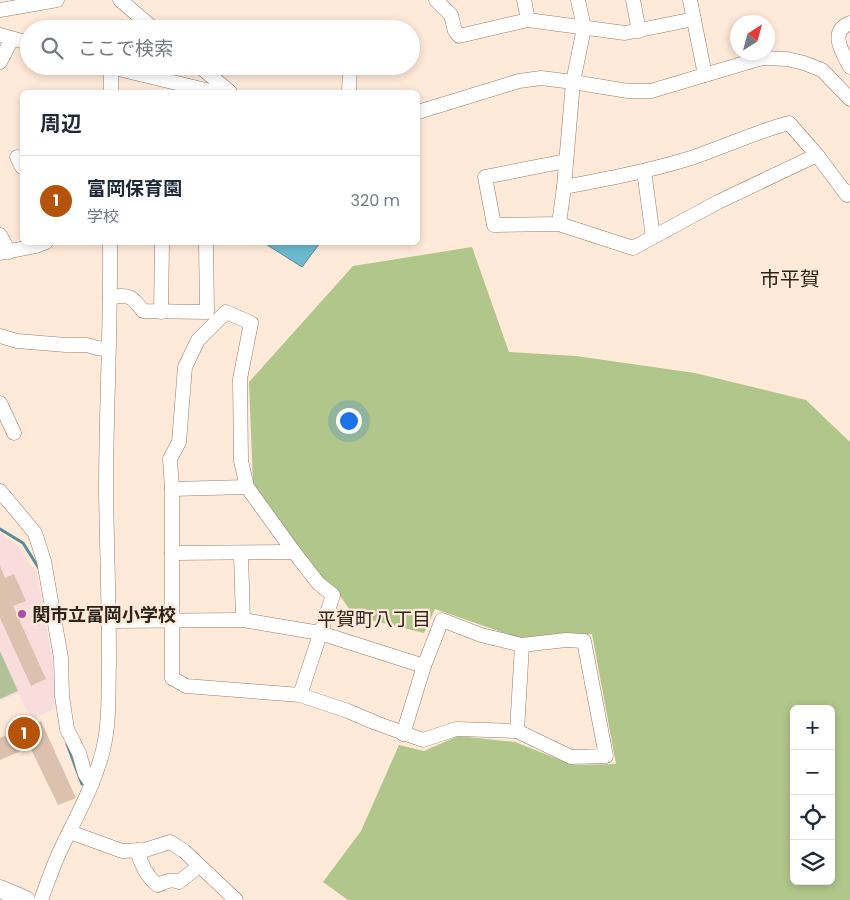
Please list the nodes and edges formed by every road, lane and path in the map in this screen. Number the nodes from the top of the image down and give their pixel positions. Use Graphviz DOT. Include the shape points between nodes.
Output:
graph roads {
  1 [pos="57,0"];
  2 [pos="120,0"];
  3 [pos="436,0"];
  4 [pos="524,0"];
  5 [pos="578,0"];
  6 [pos="633,0"];
  7 [pos="690,0"];
  8 [pos="0,10"];
  9 [pos="694,19"];
  10 [pos="143,20"];
  11 [pos="528,20"];
  12 [pos="850,23"];
  13 [pos="584,28"];
  14 [pos="639,31"];
  15 [pos="6,37"];
  16 [pos="20,41"];
  17 [pos="0,62"];
  18 [pos="850,67"];
  19 [pos="110,75"];
  20 [pos="143,75"];
  21 [pos="210,75"];
  22 [pos="350,75"];
  23 [pos="705,75"];
  24 [pos="573,82"];
  25 [pos="111,90"];
  26 [pos="206,90"];
  27 [pos="228,90"];
  28 [pos="349,90"];
  29 [pos="850,99"];
  30 [pos="420,111"];
  31 [pos="817,155"];
  32 [pos="566,161"];
  33 [pos="644,172"];
  34 [pos="564,187"];
  35 [pos="850,192"];
  36 [pos="559,224"];
  37 [pos="0,235"];
  38 [pos="653,237"];
  39 [pos="35,245"];
  40 [pos="110,245"];
  41 [pos="162,245"];
  42 [pos="206,245"];
  43 [pos="4,253"];
  44 [pos="110,296"];
  45 [pos="161,312"];
  46 [pos="0,336"];
  47 [pos="108,349"];
  48 [pos="0,403"];
  49 [pos="14,433"];
  50 [pos="247,487"];
  51 [pos="172,489"];
  52 [pos="0,491"];
  53 [pos="294,552"];
  54 [pos="172,553"];
  55 [pos="242,554"];
  56 [pos="243,620"];
  57 [pos="109,621"];
  58 [pos="171,622"];
  59 [pos="320,633"];
  60 [pos="522,645"];
  61 [pos="424,666"];
  62 [pos="300,694"];
  63 [pos="517,731"];
  64 [pos="403,734"];
  65 [pos="92,784"];
  66 [pos="70,832"];
  67 [pos="137,850"];
  68 [pos="199,866"];
  69 [pos="0,889"];
  70 [pos="26,900"];
  71 [pos="41,900"];
  72 [pos="236,900"];
  1 -- 8 [label="street"];
  2 -- 10 [label="street"];
  3 -- 11 [label="street" via="452,15 459,36"];
  4 -- 11 [label="street"];
  5 -- 13 [label="street"];
  6 -- 14 [label="street"];
  7 -- 9 [label="street"];
  9 -- 14 [label="street"];
  9 -- 23 [label="street"];
  11 -- 13 [label="street"];
  12 -- 18 [label="street" via="838,33 838,44"];
  13 -- 14 [label="street" via="625,33"];
  13 -- 24 [label="street"];
  15 -- 16 [label="street"];
  15 -- 17 [label="street"];
  19 -- 25 [label="street"];
  20 -- 26 [label="street"];
  21 -- 27 [label="street"];
  22 -- 28 [label="street"];
  23 -- 24 [label="street" via="651,92"];
  23 -- 29 [label="street" via="762,58 787,59 822,70"];
  24 -- 30 [label="street" via="541,78 518,81"];
  24 -- 32 [label="street"];
  31 -- 33 [label="street" via="788,123"];
  31 -- 35 [label="street" via="847,195"];
  31 -- 38 [label="street"];
  32 -- 34 [label="street"];
  32 -- 36 [label="street" via="484,177 494,225"];
  33 -- 34 [label="street"];
  33 -- 38 [label="street"];
  34 -- 36 [label="street"];
  36 -- 38 [label="street" via="633,248"];
  37 -- 43 [label="street"];
  39 -- 43 [label="street"];
  40 -- 44 [label="street"];
  41 -- 45 [label="street"];
  42 -- 45 [label="street" via="207,312"];
  44 -- 45 [label="street" via="126,295 133,298 143,312"];
  44 -- 47 [label="street"];
  46 -- 47 [label="street" via="17,341"];
  47 -- 57 [label="street" via="106,492"];
  48 -- 49 [label="street"];
  50 -- 51 [label="street"];
  50 -- 51 [label="street" via="241,461 240,379 251,322 226,312 198,340 185,367 180,442 170,459"];
  50 -- 53 [label="street"];
  51 -- 54 [label="street"];
  52 -- 65 [label="street" via="38,539 60,658 67,728"];
  53 -- 55 [label="street"];
  53 -- 59 [label="street" via="318,583 333,595"];
  54 -- 55 [label="street"];
  54 -- 58 [label="street"];
  55 -- 56 [label="street"];
  56 -- 58 [label="street"];
  56 -- 59 [label="street"];
  57 -- 58 [label="street"];
  57 -- 65 [label="street" via="108,714 103,748"];
  58 -- 62 [label="street" via="172,678 186,686"];
  59 -- 61 [label="street"];
  59 -- 62 [label="street"];
  60 -- 61 [label="street" via="481,636 442,620"];
  60 -- 63 [label="street"];
  60 -- 63 [label="street" via="584,641 606,756 571,757"];
  61 -- 64 [label="street"];
  62 -- 64 [label="street"];
  63 -- 64 [label="street" via="456,729 424,740"];
  65 -- 66 [label="street"];
  66 -- 67 [label="street" via="122,851"];
  66 -- 71 [label="street"];
  67 -- 68 [label="street" via="170,842"];
  67 -- 68 [label="street" via="140,861 158,885 168,880 179,882"];
  68 -- 72 [label="street"];
  69 -- 70 [label="main road"];
}
